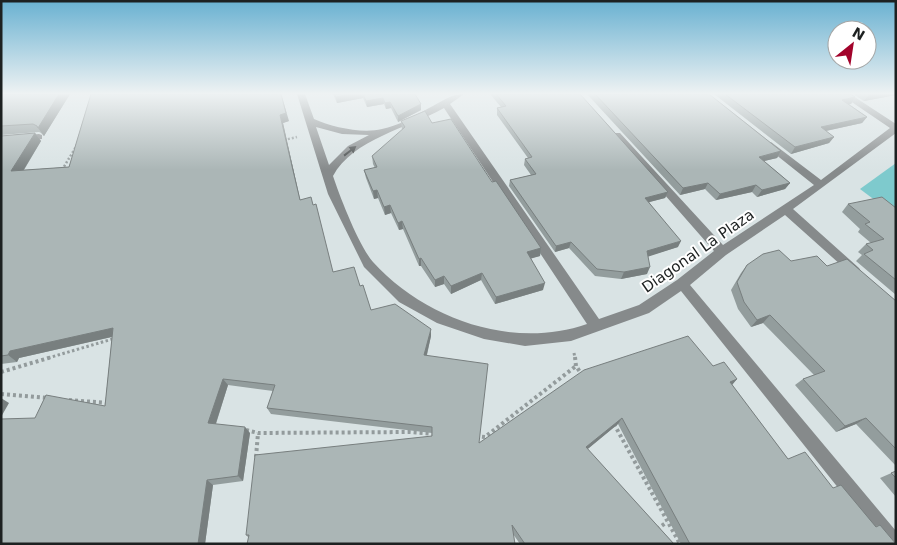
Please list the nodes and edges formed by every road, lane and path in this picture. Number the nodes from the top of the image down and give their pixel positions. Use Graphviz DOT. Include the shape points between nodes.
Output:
graph roads {
  1 [pos="412,119"];
  2 [pos="456,119"];
  3 [pos="883,119"];
  4 [pos="309,120"];
  5 [pos="896,128"];
  6 [pos="613,130"];
  7 [pos="380,132"];
  8 [pos="313,134"];
  9 [pos="39,137"];
  10 [pos="758,137"];
  11 [pos="1,140"];
  12 [pos="284,140"];
  13 [pos="78,143"];
  14 [pos="60,172"];
  15 [pos="327,177"];
  16 [pos="821,185"];
  17 [pos="786,209"];
  18 [pos="722,252"];
  19 [pos="866,280"];
  20 [pos="682,284"];
  21 [pos="596,326"];
  22 [pos="571,335"];
  23 [pos="124,336"];
  24 [pos="576,366"];
  25 [pos="1,372"];
  26 [pos="586,382"];
  27 [pos="1,394"];
  28 [pos="58,399"];
  29 [pos="68,400"];
  30 [pos="115,404"];
  31 [pos="612,421"];
  32 [pos="239,429"];
  33 [pos="409,432"];
  34 [pos="258,433"];
  35 [pos="437,434"];
  36 [pos="466,436"];
  37 [pos="409,441"];
  38 [pos="255,462"];
  39 [pos="666,522"];
  40 [pos="653,533"];
  41 [pos="680,544"];
  42 [pos="895,544"];
  1 -- 7 [label="street"];
  2 -- 21 [label="street"];
  3 -- 5 [label="street"];
  4 -- 7 [label="street" via="341,132"];
  4 -- 8 [label="street, Diagonal La Plaza"];
  5 -- 16 [label="street, Diagonal La Plaza"];
  6 -- 18 [label="street"];
  15 -- 7 [label="street, one-way" via="338,160"];
  8 -- 12 [label="path"];
  8 -- 15 [label="street, Diagonal La Plaza"];
  9 -- 11 [label="street"];
  10 -- 16 [label="street"];
  13 -- 14 [label="path"];
  15 -- 22 [label="street, Diagonal La Plaza" via="368,264 404,298 442,319 484,333 525,340"];
  16 -- 17 [label="street, Diagonal La Plaza"];
  17 -- 18 [label="street, Diagonal La Plaza"];
  17 -- 19 [label="street"];
  18 -- 20 [label="street, Diagonal La Plaza"];
  20 -- 21 [label="street, Diagonal La Plaza" via="644,309"];
  20 -- 42 [label="street"];
  21 -- 22 [label="street, Diagonal La Plaza"];
  22 -- 24 [label="path"];
  23 -- 25 [label="path"];
  24 -- 26 [label="path"];
  24 -- 36 [label="path" via="485,437"];
  27 -- 28 [label="path"];
  29 -- 30 [label="path"];
  31 -- 39 [label="path"];
  32 -- 34 [label="path"];
  33 -- 34 [label="path"];
  33 -- 35 [label="path"];
  33 -- 37 [label="path"];
  34 -- 38 [label="path"];
  39 -- 40 [label="path"];
  39 -- 41 [label="path"];
}
